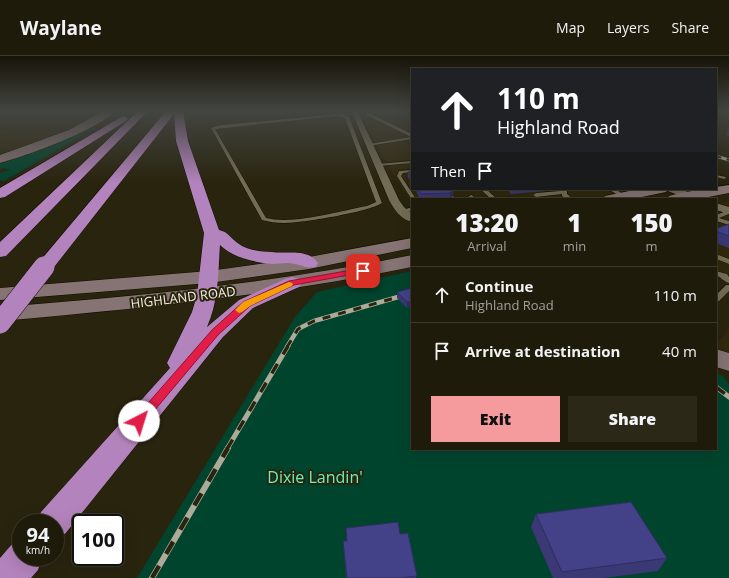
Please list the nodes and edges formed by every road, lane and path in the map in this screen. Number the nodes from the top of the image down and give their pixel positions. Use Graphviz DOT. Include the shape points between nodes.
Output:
graph roads {
  1 [pos="66,134"];
  2 [pos="98,134"];
  3 [pos="120,134"];
  4 [pos="152,134"];
  5 [pos="181,134"];
  6 [pos="217,134"];
  7 [pos="353,134"];
  8 [pos="364,134"];
  9 [pos="411,137"];
  10 [pos="369,145"];
  11 [pos="0,159"];
  12 [pos="411,162"];
  13 [pos="378,165"];
  14 [pos="411,172"];
  15 [pos="409,188"];
  16 [pos="484,190"];
  17 [pos="531,190"];
  18 [pos="654,190"];
  19 [pos="674,190"];
  20 [pos="707,190"];
  21 [pos="563,191"];
  22 [pos="0,193"];
  23 [pos="615,195"];
  24 [pos="539,197"];
  25 [pos="414,198"];
  26 [pos="493,198"];
  27 [pos="694,198"];
  28 [pos="717,206"];
  29 [pos="411,209"];
  30 [pos="403,211"];
  31 [pos="729,211"];
  32 [pos="717,217"];
  33 [pos="411,218"];
  34 [pos="717,218"];
  35 [pos="729,223"];
  36 [pos="212,237"];
  37 [pos="411,243"];
  38 [pos="0,252"];
  39 [pos="717,256"];
  40 [pos="411,260"];
  41 [pos="729,262"];
  42 [pos="309,263"];
  43 [pos="717,273"];
  44 [pos="286,275"];
  45 [pos="717,278"];
  46 [pos="729,282"];
  47 [pos="208,286"];
  48 [pos="729,287"];
  49 [pos="0,294"];
  50 [pos="717,298"];
  51 [pos="0,314"];
  52 [pos="0,323"];
  53 [pos="717,357"];
  54 [pos="729,363"];
  55 [pos="717,364"];
  56 [pos="729,369"];
  57 [pos="168,387"];
  58 [pos="61,514"];
  59 [pos="17,566"];
  60 [pos="7,578"];
  1 -- 11 [label="main road"];
  2 -- 22 [label="highway"];
  3 -- 38 [label="highway"];
  4 -- 52 [label="highway, bridge"];
  5 -- 36 [label="highway"];
  6 -- 7 [label="lane" via="264,219 270,222 289,222 379,203"];
  8 -- 10 [label="street"];
  9 -- 10 [label="lane"];
  10 -- 13 [label="street"];
  12 -- 13 [label="lane"];
  13 -- 30 [label="street" via="394,200"];
  14 -- 15 [label="lane" via="402,172 399,176"];
  15 -- 25 [label="lane"];
  16 -- 26 [label="lane"];
  17 -- 24 [label="lane"];
  18 -- 23 [label="main road"];
  19 -- 27 [label="street"];
  20 -- 27 [label="main road"];
  21 -- 24 [label="lane"];
  28 -- 31 [label="street"];
  29 -- 30 [label="lane"];
  30 -- 33 [label="street"];
  31 -- 32 [label="lane"];
  34 -- 35 [label="lane"];
  36 -- 42 [label="highway" via="220,235 233,248 245,253 272,258 298,258"];
  36 -- 44 [label="highway" via="222,252"];
  36 -- 47 [label="highway"];
  37 -- 42 [label="main road, HIGHLAND ROAD"];
  39 -- 41 [label="lane"];
  40 -- 44 [label="main road, HIGHLAND ROAD" via="377,268"];
  42 -- 44 [label="main road, HIGHLAND ROAD"];
  43 -- 46 [label="lane"];
  44 -- 47 [label="main road, HIGHLAND ROAD"];
  44 -- 57 [label="highway" via="246,304 215,332"];
  45 -- 46 [label="lane"];
  47 -- 49 [label="main road, HIGHLAND ROAD"];
  47 -- 51 [label="main road, HIGHLAND ROAD" via="131,303"];
  47 -- 57 [label="highway" via="203,312"];
  48 -- 50 [label="lane"];
  53 -- 54 [label="main road"];
  55 -- 56 [label="main road"];
  57 -- 58 [label="highway"];
  59 -- 60 [label="highway"];
}
